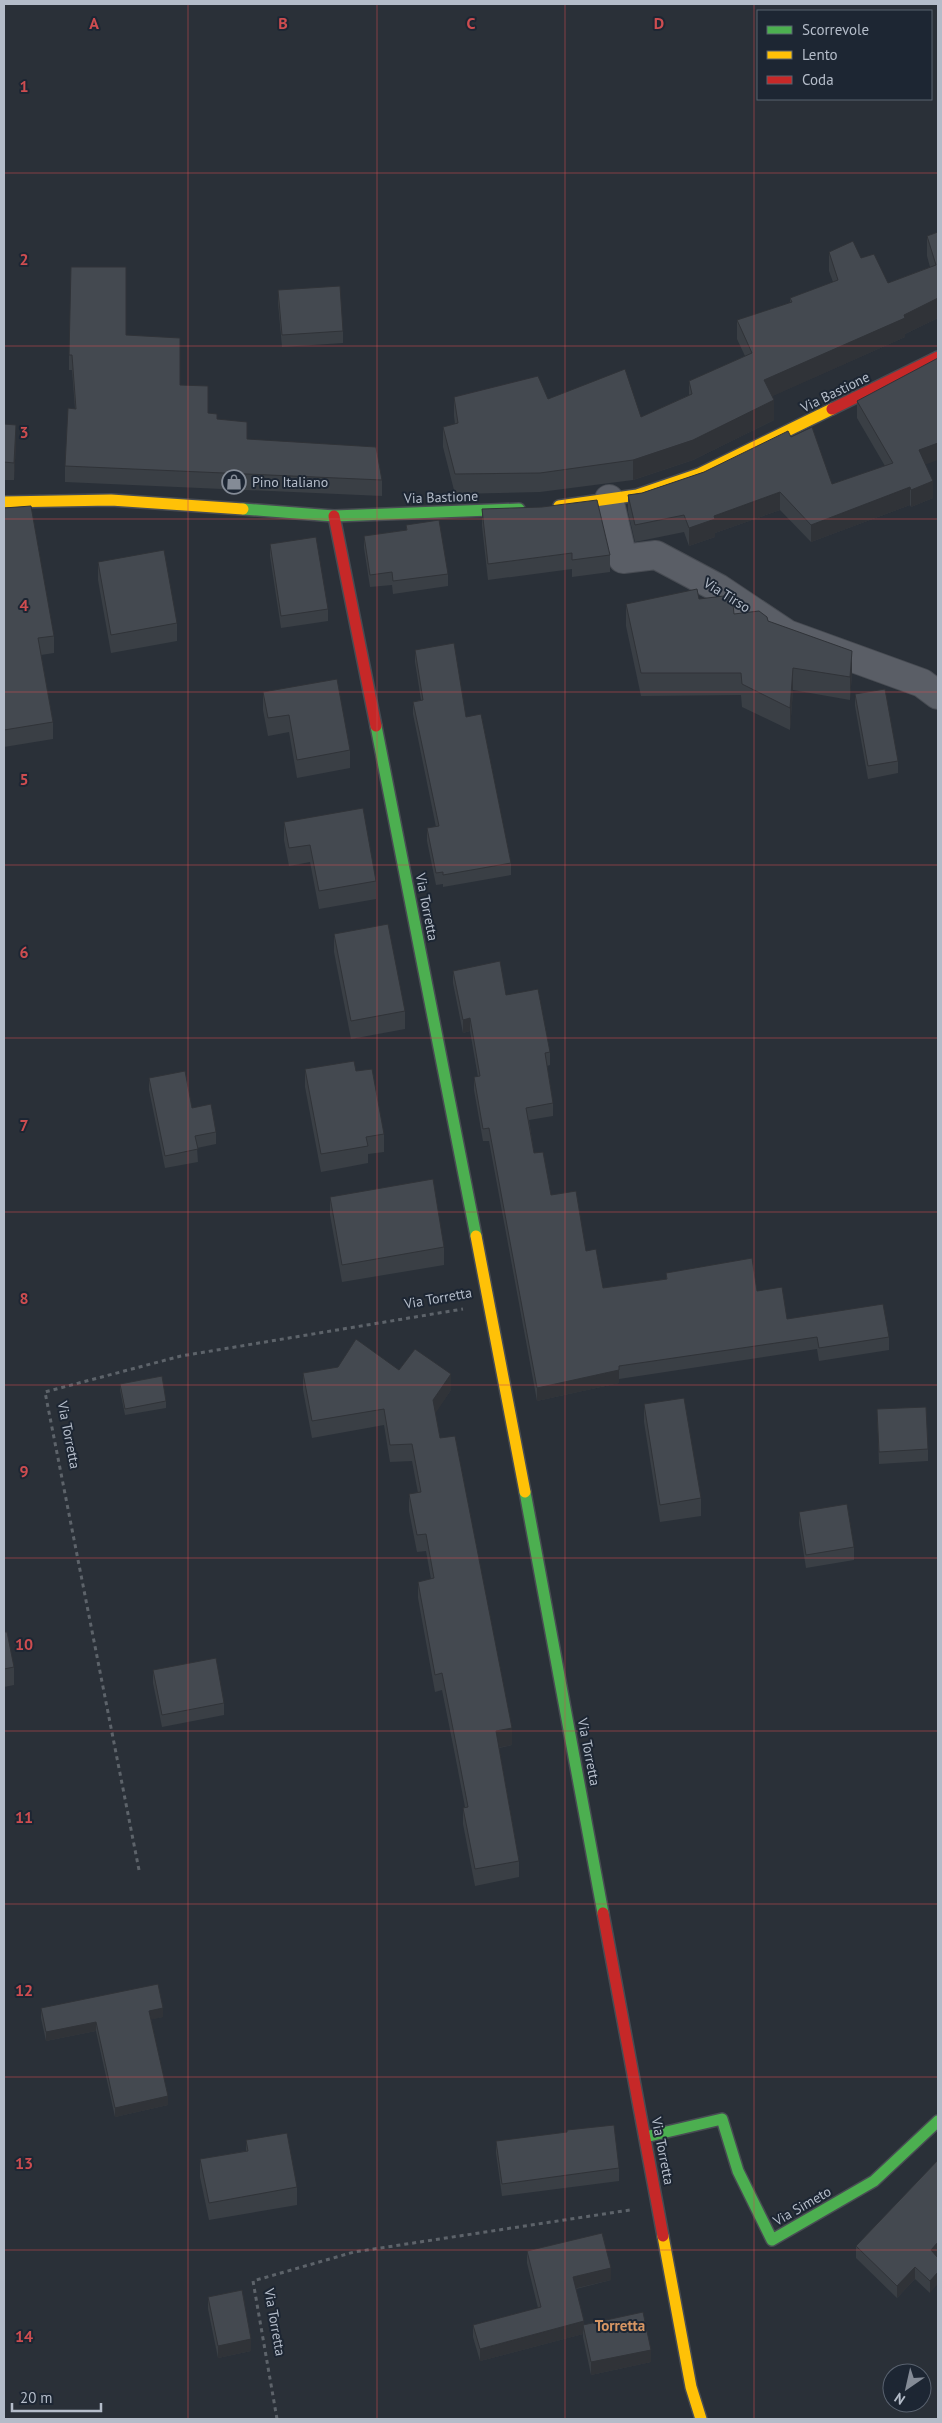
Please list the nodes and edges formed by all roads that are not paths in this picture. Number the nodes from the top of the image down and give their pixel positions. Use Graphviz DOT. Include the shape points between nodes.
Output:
graph roads {
  1 [pos="938,356"];
  2 [pos="609,499"];
  3 [pos="4,502"];
  4 [pos="550,507"];
  5 [pos="531,508"];
  6 [pos="334,516"];
  7 [pos="938,695"];
  8 [pos="938,2120"];
  9 [pos="645,2137"];
  10 [pos="701,2419"];
  1 -- 2 [label="street, Via Bastione" via="699,474 637,495"];
  2 -- 4 [label="street, Via Bastione"];
  2 -- 7 [label="street, Via Tirso" via="624,559 656,555 718,588 787,634 922,683"];
  3 -- 6 [label="street, Via Bastione" via="111,500"];
  5 -- 6 [label="street, Via Bastione"];
  6 -- 9 [label="street, Via Torretta" via="490,1304"];
  8 -- 9 [label="street, Via Simeto" via="874,2181 772,2240 738,2170 722,2119"];
  9 -- 10 [label="street, Via Torretta" via="691,2387"];
}
